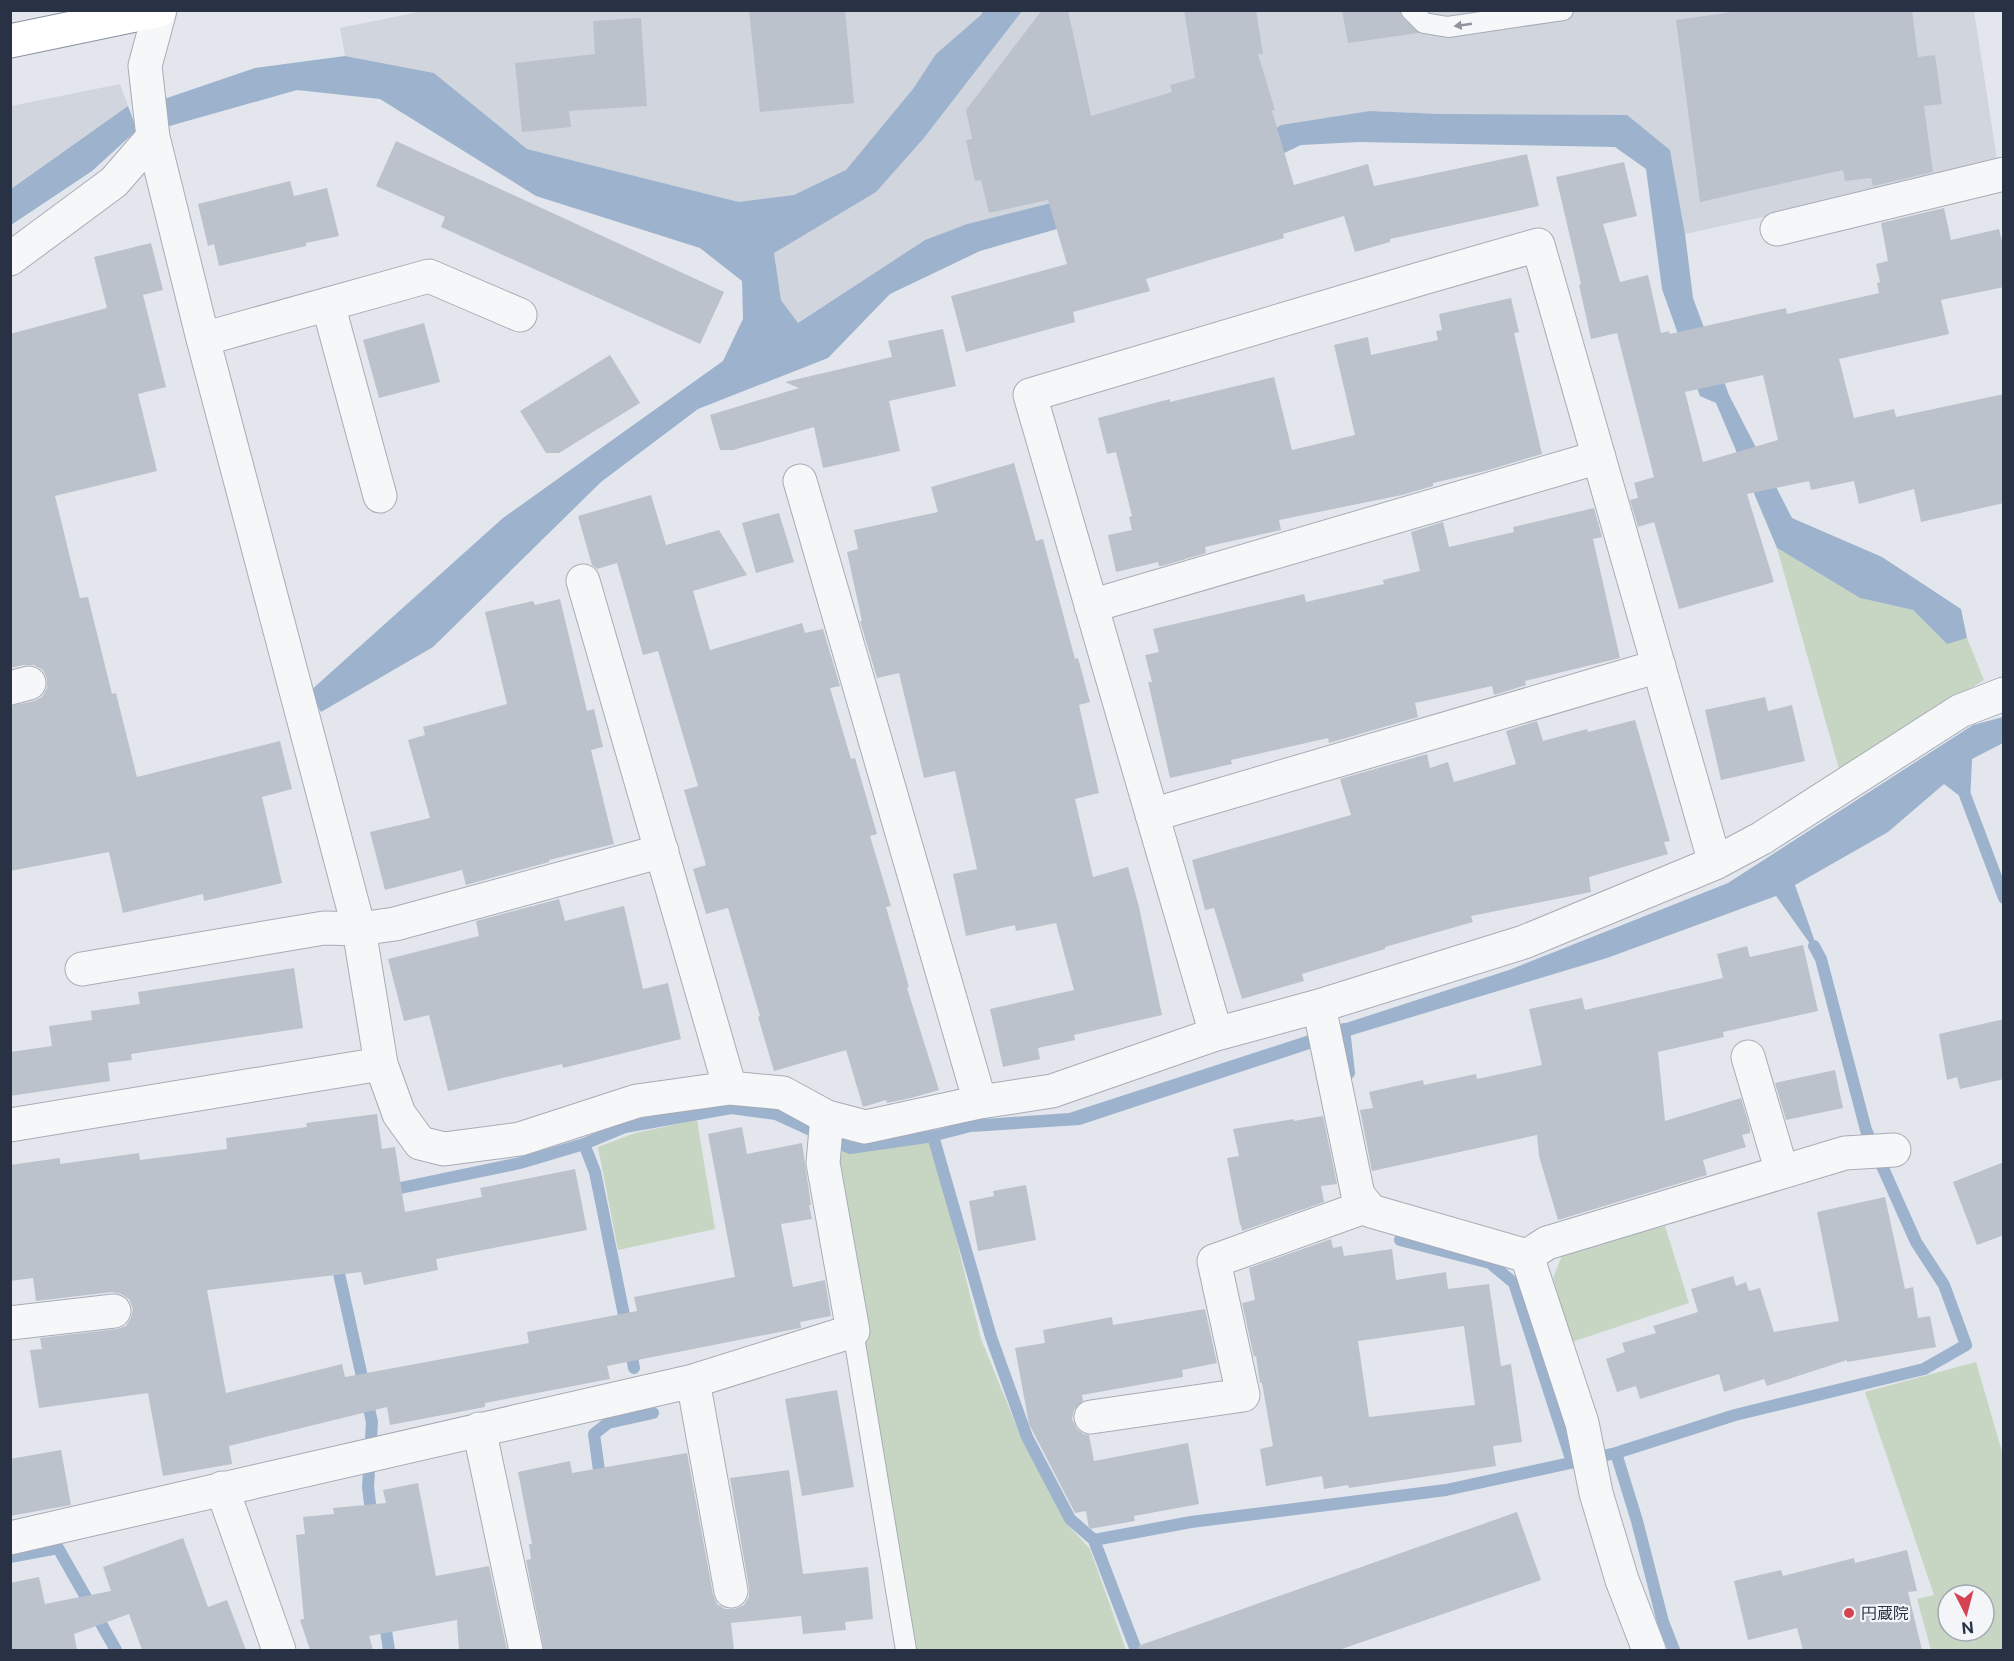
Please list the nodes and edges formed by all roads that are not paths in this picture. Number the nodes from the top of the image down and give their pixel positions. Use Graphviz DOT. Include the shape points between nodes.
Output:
graph roads {
  1 [pos="160,10"];
  2 [pos="1410,10"];
  3 [pos="1563,10"];
  4 [pos="10,41"];
  5 [pos="151,122"];
  6 [pos="2004,174"];
  7 [pos="1777,229"];
  8 [pos="10,259"];
  9 [pos="328,304"];
  10 [pos="520,315"];
  11 [pos="203,339"];
  12 [pos="1599,457"];
  13 [pos="800,481"];
  14 [pos="380,496"];
  15 [pos="583,581"];
  16 [pos="1091,606"];
  17 [pos="1659,666"];
  18 [pos="2004,694"];
  19 [pos="1152,815"];
  20 [pos="662,851"];
  21 [pos="1715,863"];
  22 [pos="359,929"];
  23 [pos="82,969"];
  24 [pos="1323,1026"];
  25 [pos="1216,1034"];
  26 [pos="1748,1057"];
  27 [pos="381,1064"];
  28 [pos="730,1088"];
  29 [pos="980,1102"];
  30 [pos="827,1116"];
  31 [pos="10,1125"];
  32 [pos="1882,1151"];
  33 [pos="1782,1172"];
  34 [pos="1367,1206"];
  35 [pos="1527,1256"];
  36 [pos="114,1311"];
  37 [pos="10,1323"];
  38 [pos="853,1331"];
  39 [pos="693,1381"];
  40 [pos="1090,1417"];
  41 [pos="479,1430"];
  42 [pos="222,1488"];
  43 [pos="10,1538"];
  44 [pos="731,1591"];
  45 [pos="279,1650"];
  46 [pos="526,1650"];
  47 [pos="906,1650"];
  48 [pos="1649,1650"];
  1 -- 4 [label="highway"];
  1 -- 5 [label="street" via="145,66"];
  3 -- 2 [label="lane, one-way" via="1448,27 1424,23"];
  5 -- 8 [label="street" via="114,182"];
  5 -- 11 [label="street"];
  6 -- 7 [label="street"];
  9 -- 10 [label="street" via="429,276"];
  9 -- 11 [label="street"];
  9 -- 14 [label="street"];
  11 -- 22 [label="street"];
  12 -- 16 [label="street"];
  12 -- 16 [label="street" via="1538,245 1423,278 1030,395"];
  12 -- 17 [label="street"];
  13 -- 29 [label="street"];
  15 -- 20 [label="street"];
  16 -- 19 [label="street"];
  17 -- 19 [label="street"];
  17 -- 21 [label="street"];
  18 -- 21 [label="street" via="1960,711 1762,838"];
  19 -- 25 [label="street"];
  20 -- 22 [label="street" via="395,924"];
  20 -- 28 [label="street"];
  21 -- 24 [label="street"];
  22 -- 23 [label="street" via="324,928"];
  22 -- 27 [label="street"];
  24 -- 25 [label="street"];
  24 -- 34 [label="street" via="1358,1194"];
  25 -- 29 [label="street" via="1052,1091"];
  26 -- 33 [label="street"];
  27 -- 28 [label="street" via="405,1124 420,1143 444,1149 520,1139 637,1101"];
  27 -- 31 [label="street"];
  28 -- 30 [label="street" via="783,1093"];
  29 -- 30 [label="street" via="865,1127"];
  30 -- 38 [label="street" via="823,1163"];
  32 -- 33 [label="street" via="1845,1153"];
  33 -- 35 [label="street" via="1547,1243"];
  34 -- 35 [label="street" via="1371,1211"];
  34 -- 40 [label="street" via="1214,1261 1243,1395"];
  35 -- 48 [label="street" via="1582,1423 1596,1493 1622,1580"];
  36 -- 37 [label="street"];
  38 -- 39 [label="street"];
  38 -- 47 [label="lane"];
  39 -- 41 [label="street"];
  39 -- 44 [label="street"];
  41 -- 42 [label="street"];
  41 -- 46 [label="street"];
  42 -- 43 [label="street"];
  42 -- 45 [label="street"];
}
